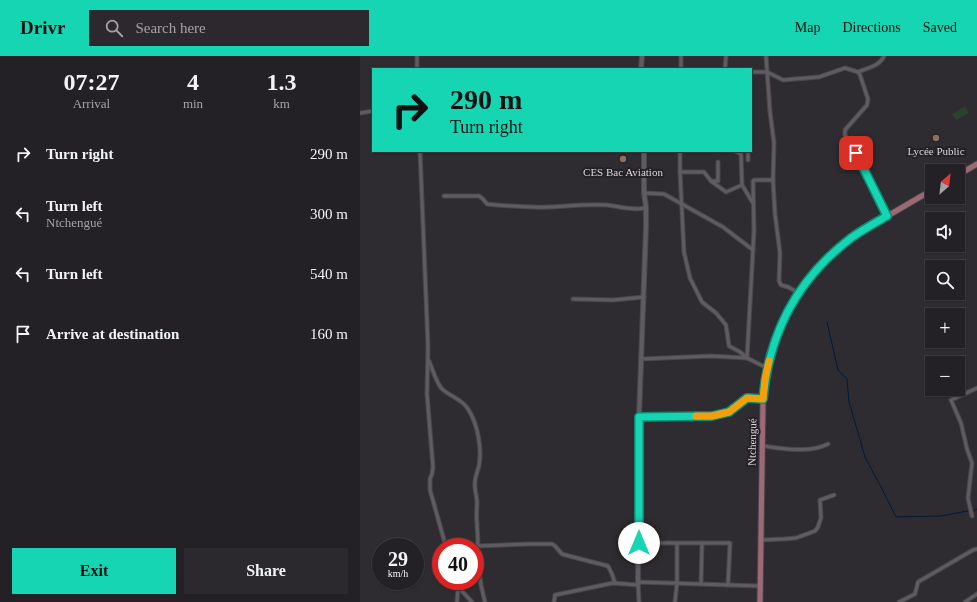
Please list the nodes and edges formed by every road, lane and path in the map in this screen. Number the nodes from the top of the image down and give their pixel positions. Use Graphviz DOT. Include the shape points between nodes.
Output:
graph roads {
  1 [pos="417,56"];
  2 [pos="642,56"];
  3 [pos="681,56"];
  4 [pos="726,56"];
  5 [pos="766,56"];
  6 [pos="884,56"];
  7 [pos="417,68"];
  8 [pos="642,68"];
  9 [pos="681,68"];
  10 [pos="725,68"];
  11 [pos="752,72"];
  12 [pos="767,72"];
  13 [pos="858,72"];
  14 [pos="372,112"];
  15 [pos="360,113"];
  16 [pos="420,152"];
  17 [pos="644,152"];
  18 [pos="680,152"];
  19 [pos="738,152"];
  20 [pos="748,152"];
  21 [pos="748,160"];
  22 [pos="718,162"];
  23 [pos="977,164"];
  24 [pos="965,171"];
  25 [pos="680,172"];
  26 [pos="773,180"];
  27 [pos="711,181"];
  28 [pos="742,186"];
  29 [pos="644,193"];
  30 [pos="925,194"];
  31 [pos="444,196"];
  32 [pos="753,203"];
  33 [pos="682,204"];
  34 [pos="646,207"];
  35 [pos="887,216"];
  36 [pos="753,250"];
  37 [pos="799,293"];
  38 [pos="644,297"];
  39 [pos="573,300"];
  40 [pos="747,358"];
  41 [pos="641,359"];
  42 [pos="428,360"];
  43 [pos="767,368"];
  44 [pos="977,388"];
  45 [pos="763,399"];
  46 [pos="639,417"];
  47 [pos="828,444"];
  48 [pos="762,446"];
  49 [pos="834,495"];
  50 [pos="972,516"];
  51 [pos="443,538"];
  52 [pos="478,538"];
  53 [pos="760,540"];
  54 [pos="702,542"];
  55 [pos="639,543"];
  56 [pos="677,543"];
  57 [pos="484,546"];
  58 [pos="977,549"];
  59 [pos="615,583"];
  60 [pos="638,583"];
  61 [pos="677,583"];
  62 [pos="701,584"];
  63 [pos="728,585"];
  64 [pos="760,586"];
  65 [pos="458,590"];
  66 [pos="461,590"];
  67 [pos="482,590"];
  68 [pos="977,594"];
  69 [pos="457,602"];
  70 [pos="472,602"];
  71 [pos="485,602"];
  72 [pos="554,602"];
  73 [pos="639,602"];
  74 [pos="675,602"];
  75 [pos="760,602"];
  76 [pos="899,602"];
  77 [pos="965,602"];
  1 -- 7 [label="street"];
  2 -- 8 [label="street"];
  3 -- 9 [label="street"];
  4 -- 10 [label="street"];
  5 -- 12 [label="street"];
  6 -- 13 [label="street" via="880,63"];
  11 -- 12 [label="street"];
  12 -- 13 [label="street" via="783,80 819,77 845,68"];
  12 -- 26 [label="street" via="774,144"];
  13 -- 35 [label="street" via="868,102 845,130 845,135"];
  14 -- 15 [label="street"];
  16 -- 42 [label="street"];
  17 -- 29 [label="street"];
  18 -- 25 [label="street"];
  19 -- 28 [label="street" via="741,154"];
  20 -- 21 [label="street"];
  22 -- 27 [label="street" via="718,181"];
  23 -- 24 [label="main road"];
  25 -- 27 [label="street" via="704,172"];
  25 -- 33 [label="street"];
  26 -- 32 [label="street" via="754,180"];
  26 -- 37 [label="street" via="774,214 780,253 779,281 781,285"];
  27 -- 28 [label="street" via="726,192"];
  28 -- 32 [label="street"];
  29 -- 33 [label="street" via="664,194"];
  29 -- 34 [label="street"];
  30 -- 35 [label="main road, Ntchengué"];
  31 -- 34 [label="street" via="480,196 487,204 526,207 591,204 637,210"];
  32 -- 36 [label="street"];
  33 -- 36 [label="street" via="723,227"];
  33 -- 40 [label="street" via="684,252 690,278 702,302 716,312 726,325 729,346"];
  34 -- 38 [label="street"];
  35 -- 37 [label="main road, Ntchengué" via="839,248"];
  36 -- 40 [label="street"];
  37 -- 43 [label="main road, Ntchengué" via="778,330"];
  38 -- 39 [label="street"];
  38 -- 41 [label="street"];
  40 -- 41 [label="street" via="710,356"];
  40 -- 43 [label="street"];
  41 -- 46 [label="street"];
  42 -- 51 [label="street" via="427,394 433,467 430,490"];
  42 -- 52 [label="street" via="441,387 462,401 474,420 480,444 479,465 475,478"];
  43 -- 45 [label="main road, Ntchengué"];
  44 -- 50 [label="street" via="951,400 961,423 972,463 968,498"];
  45 -- 46 [label="street" via="747,398 729,412 712,416"];
  45 -- 48 [label="main road, Ntchengué"];
  46 -- 55 [label="street"];
  47 -- 48 [label="street" via="810,450"];
  48 -- 53 [label="main road, Ntchengué"];
  49 -- 53 [label="street" via="820,500 821,518 815,531 796,538"];
  53 -- 64 [label="main road, Ntchengué"];
  54 -- 56 [label="street"];
  54 -- 62 [label="street"];
  54 -- 63 [label="street" via="730,543"];
  55 -- 56 [label="street"];
  55 -- 60 [label="street"];
  56 -- 61 [label="street"];
  57 -- 59 [label="street" via="552,544 562,554 608,566"];
  58 -- 76 [label="street" via="918,582 915,594"];
  59 -- 60 [label="street"];
  59 -- 72 [label="street" via="554,595"];
  60 -- 61 [label="street"];
  60 -- 73 [label="street"];
  61 -- 62 [label="street"];
  61 -- 74 [label="street"];
  62 -- 63 [label="street"];
  63 -- 64 [label="street"];
  64 -- 75 [label="main road, Ntchengué"];
  65 -- 69 [label="street"];
  66 -- 70 [label="street"];
  67 -- 71 [label="street"];
  68 -- 77 [label="street"];
}
